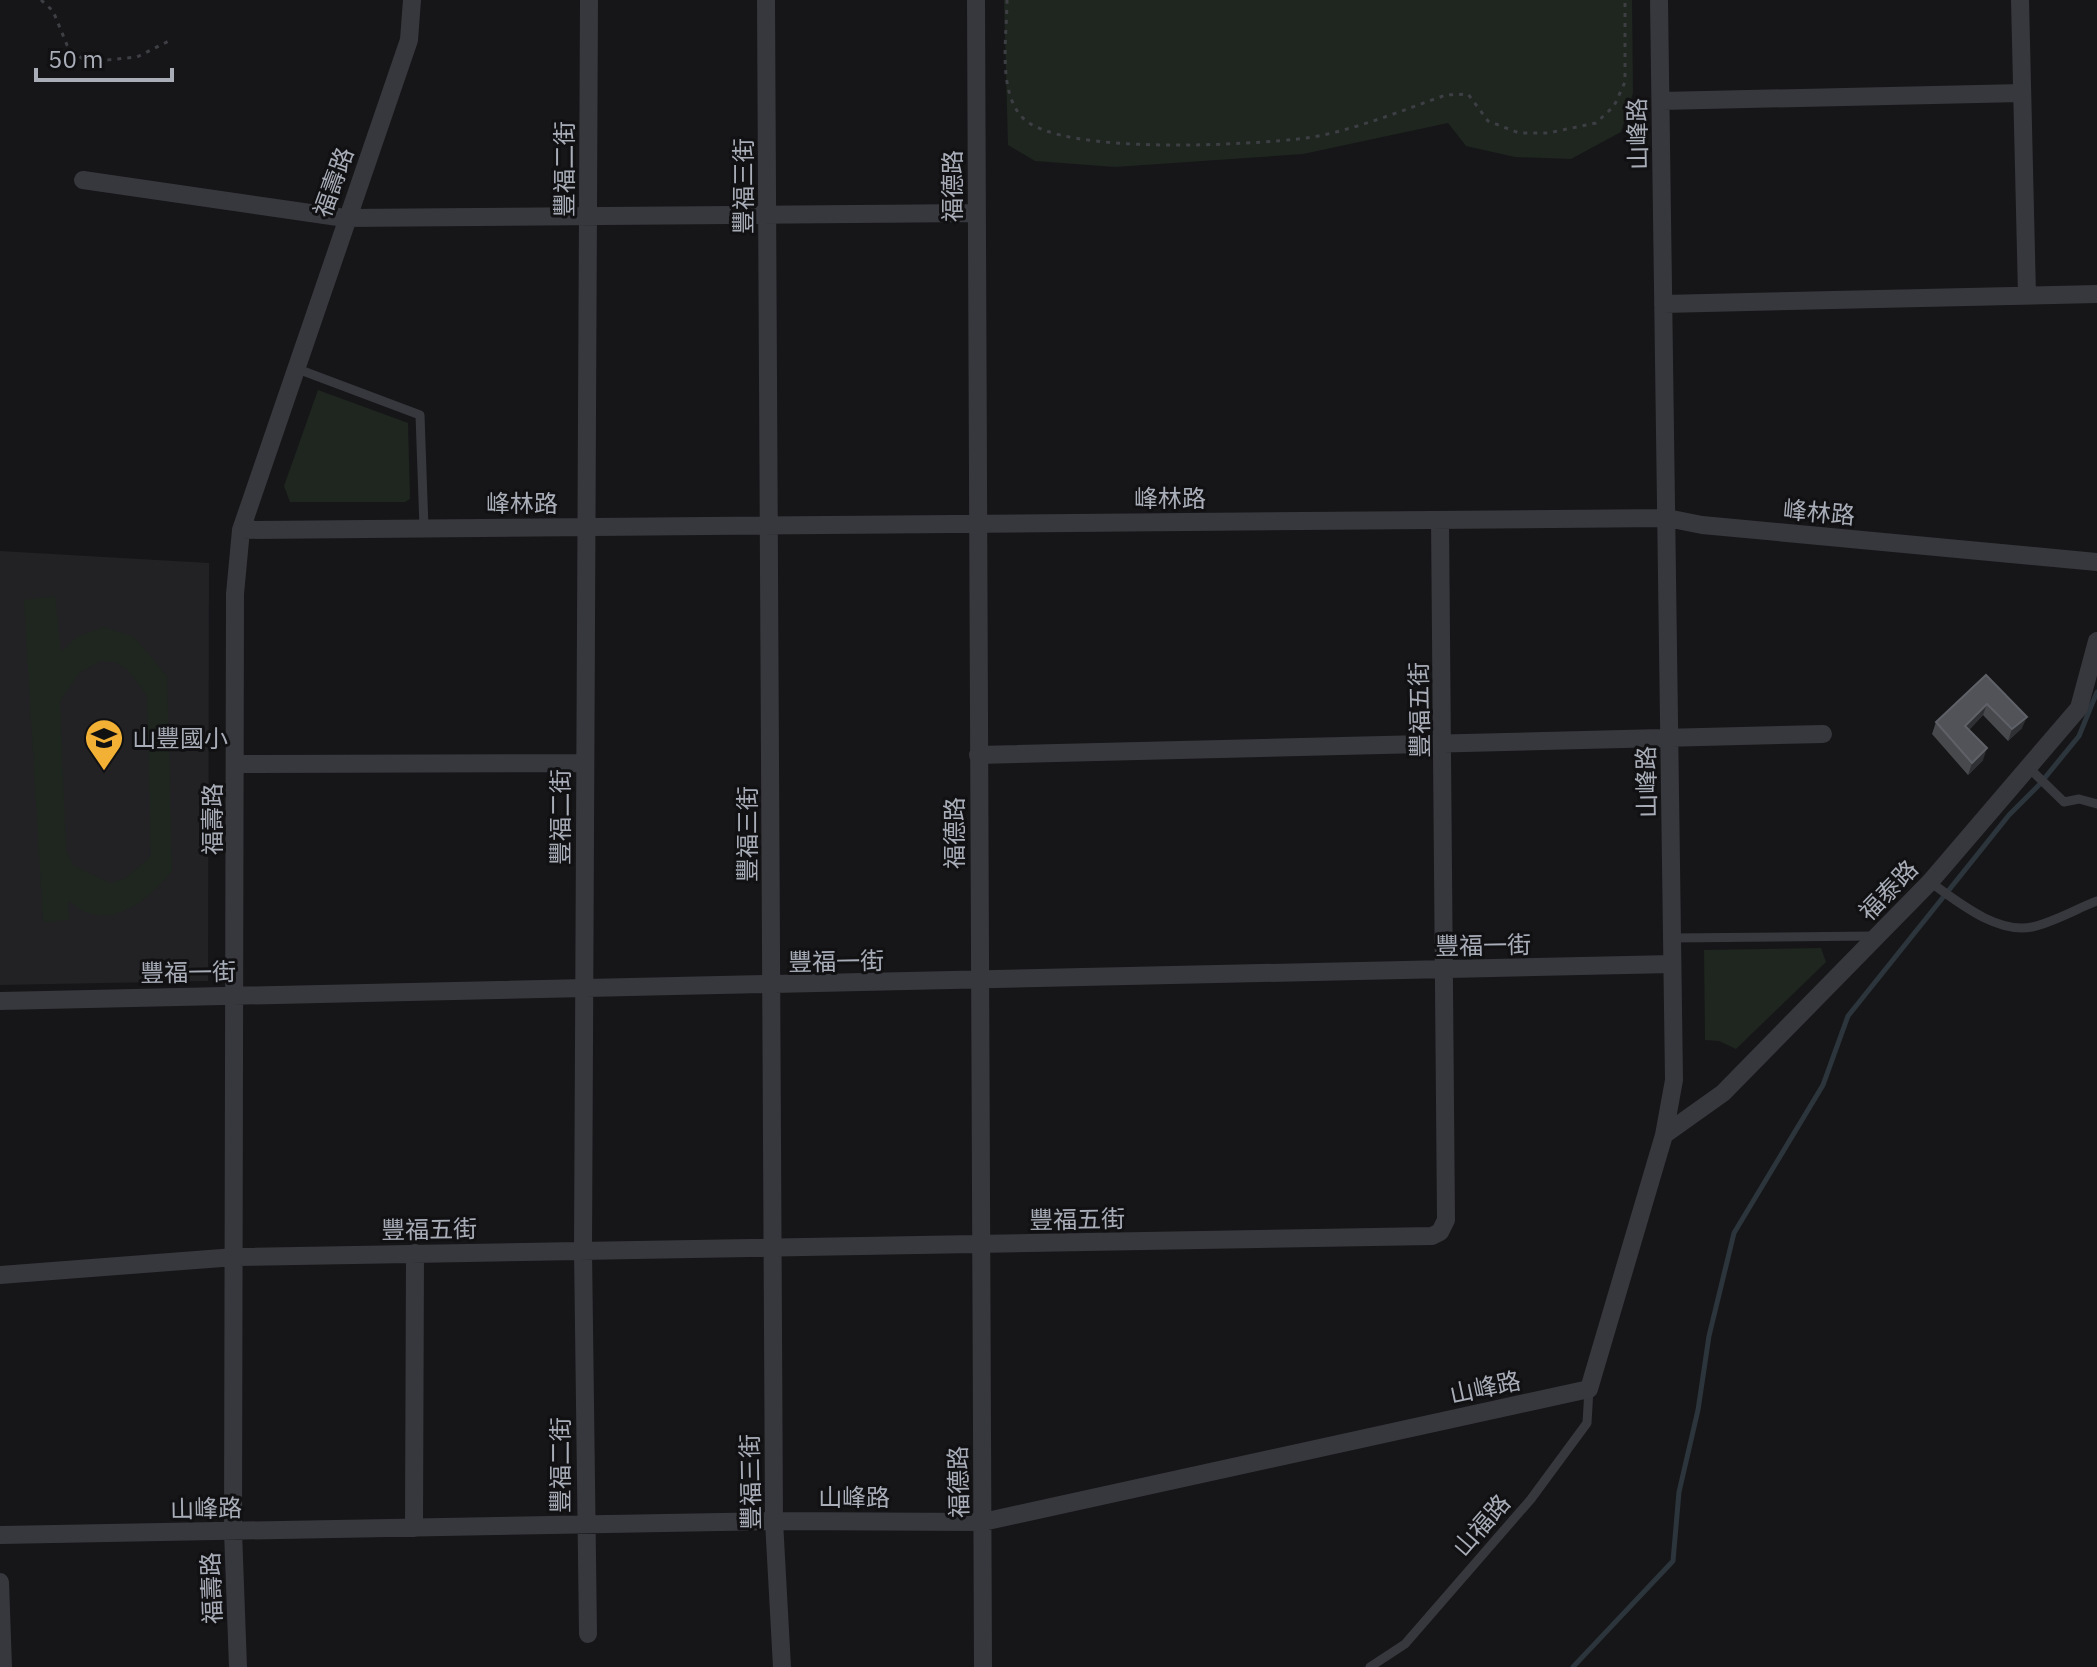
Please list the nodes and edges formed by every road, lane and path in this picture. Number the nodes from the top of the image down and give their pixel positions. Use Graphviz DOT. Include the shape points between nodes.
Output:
graph roads {
  1 [pos="41,0"];
  2 [pos="412,0"];
  3 [pos="589,0"];
  4 [pos="766,0"];
  5 [pos="976,0"];
  6 [pos="1007,0"];
  7 [pos="1625,0"];
  8 [pos="1659,0"];
  9 [pos="2020,0"];
  10 [pos="173,39"];
  11 [pos="2022,93"];
  12 [pos="1661,101"];
  13 [pos="83,180"];
  14 [pos="976,213"];
  15 [pos="767,216"];
  16 [pos="588,217"];
  17 [pos="345,218"];
  18 [pos="2097,294"];
  19 [pos="2027,295"];
  20 [pos="1663,304"];
  21 [pos="295,368"];
  22 [pos="1667,518"];
  23 [pos="1440,520"];
  24 [pos="770,524"];
  25 [pos="978,524"];
  26 [pos="586,527"];
  27 [pos="424,528"];
  28 [pos="241,530"];
  29 [pos="2097,562"];
  30 [pos="2097,641"];
  31 [pos="1823,734"];
  32 [pos="1669,738"];
  33 [pos="1444,743"];
  34 [pos="978,755"];
  35 [pos="584,763"];
  36 [pos="237,764"];
  37 [pos="2028,767"];
  38 [pos="2097,804"];
  39 [pos="1930,882"];
  40 [pos="2097,901"];
  41 [pos="1878,936"];
  42 [pos="1672,938"];
  43 [pos="1672,964"];
  44 [pos="1446,970"];
  45 [pos="978,982"];
  46 [pos="771,986"];
  47 [pos="584,989"];
  48 [pos="236,995"];
  49 [pos="0,1001"];
  50 [pos="1664,1135"];
  51 [pos="980,1245"];
  52 [pos="773,1247"];
  53 [pos="583,1250"];
  54 [pos="415,1253"];
  55 [pos="235,1257"];
  56 [pos="0,1275"];
  57 [pos="1589,1389"];
  58 [pos="774,1521"];
  59 [pos="983,1522"];
  60 [pos="585,1525"];
  61 [pos="414,1528"];
  62 [pos="233,1531"];
  63 [pos="0,1535"];
  64 [pos="0,1582"];
  65 [pos="588,1634"];
  66 [pos="3,1667"];
  67 [pos="238,1667"];
  68 [pos="782,1667"];
  69 [pos="983,1667"];
  70 [pos="1370,1667"];
  1 -- 10 [label="path" via="53,11 67,45 86,62 137,57"];
  2 -- 17 [label="street, 福壽路" via="409,40"];
  3 -- 16 [label="street, 豐福二街"];
  4 -- 15 [label="street, 豐福三街"];
  5 -- 14 [label="street, 福德路"];
  6 -- 7 [label="path" via="1008,92 1023,118 1044,132 1125,144 1308,138 1446,95 1468,94 1488,121 1519,133 1596,123 1614,106 1625,82"];
  8 -- 12 [label="street, 山峰路"];
  9 -- 11 [label="street"];
  11 -- 12 [label="street"];
  11 -- 19 [label="street"];
  12 -- 20 [label="street, 山峰路"];
  13 -- 17 [label="street"];
  14 -- 15 [label="street"];
  14 -- 25 [label="street, 福德路"];
  15 -- 16 [label="street"];
  15 -- 24 [label="street, 豐福三街"];
  16 -- 17 [label="street"];
  16 -- 26 [label="street, 豐福二街"];
  17 -- 21 [label="street, 福壽路"];
  18 -- 19 [label="street"];
  19 -- 20 [label="street"];
  20 -- 22 [label="street, 山峰路"];
  21 -- 27 [label="lane" via="420,415"];
  21 -- 28 [label="street, 福壽路"];
  22 -- 23 [label="street, 峰林路"];
  22 -- 29 [label="street, 峰林路"];
  22 -- 32 [label="street, 山峰路"];
  23 -- 25 [label="street, 峰林路"];
  23 -- 33 [label="street, 豐福五街"];
  24 -- 25 [label="street, 峰林路"];
  24 -- 26 [label="street, 峰林路"];
  24 -- 46 [label="street, 豐福三街"];
  25 -- 34 [label="street, 福德路"];
  26 -- 27 [label="street, 峰林路"];
  26 -- 35 [label="street, 豐福二街"];
  27 -- 28 [label="street, 峰林路"];
  28 -- 36 [label="street, 福壽路" via="235,594"];
  30 -- 37 [label="street, 福泰路" via="2079,708"];
  31 -- 32 [label="street"];
  32 -- 33 [label="street"];
  32 -- 42 [label="street, 山峰路"];
  33 -- 34 [label="street"];
  33 -- 44 [label="street, 豐福五街"];
  34 -- 45 [label="street, 福德路"];
  35 -- 36 [label="street"];
  35 -- 47 [label="street, 豐福二街"];
  36 -- 48 [label="street, 福壽路"];
  37 -- 38 [label="lane" via="2064,802"];
  37 -- 39 [label="street, 福泰路" via="2003,786"];
  39 -- 40 [label="lane" via="1997,923 2030,927"];
  39 -- 41 [label="street, 福泰路"];
  41 -- 42 [label="lane"];
  41 -- 50 [label="street, 福泰路" via="1723,1093"];
  42 -- 43 [label="street, 山峰路"];
  43 -- 44 [label="street, 豐福一街"];
  43 -- 50 [label="street, 山峰路" via="1674,1080"];
  44 -- 45 [label="street, 豐福一街"];
  44 -- 51 [label="street, 豐福五街" via="1446,1220 1440,1232"];
  45 -- 46 [label="street, 豐福一街"];
  45 -- 51 [label="street, 福德路"];
  46 -- 47 [label="street, 豐福一街"];
  46 -- 52 [label="street, 豐福三街"];
  47 -- 48 [label="street, 豐福一街"];
  47 -- 53 [label="street, 豐福二街"];
  48 -- 49 [label="street, 豐福一街"];
  48 -- 55 [label="street, 福壽路"];
  50 -- 57 [label="street, 山峰路"];
  51 -- 52 [label="street, 豐福五街"];
  51 -- 59 [label="street, 福德路"];
  52 -- 53 [label="street, 豐福五街"];
  52 -- 58 [label="street, 豐福三街"];
  53 -- 54 [label="street, 豐福五街"];
  53 -- 60 [label="street, 豐福二街"];
  54 -- 55 [label="street, 豐福五街"];
  54 -- 61 [label="street"];
  55 -- 56 [label="street, 豐福五街"];
  55 -- 62 [label="street, 福壽路"];
  57 -- 59 [label="street, 山峰路"];
  57 -- 70 [label="lane, 山福路" via="1587,1423 1531,1499 1405,1644"];
  58 -- 59 [label="street, 山峰路"];
  58 -- 60 [label="street, 山峰路"];
  58 -- 68 [label="street, 豐福三街"];
  59 -- 69 [label="street, 福德路"];
  60 -- 61 [label="street, 山峰路"];
  60 -- 65 [label="street, 豐福二街"];
  61 -- 62 [label="street, 山峰路"];
  62 -- 63 [label="street, 山峰路"];
  62 -- 67 [label="street, 福壽路"];
  64 -- 66 [label="street"];
}
